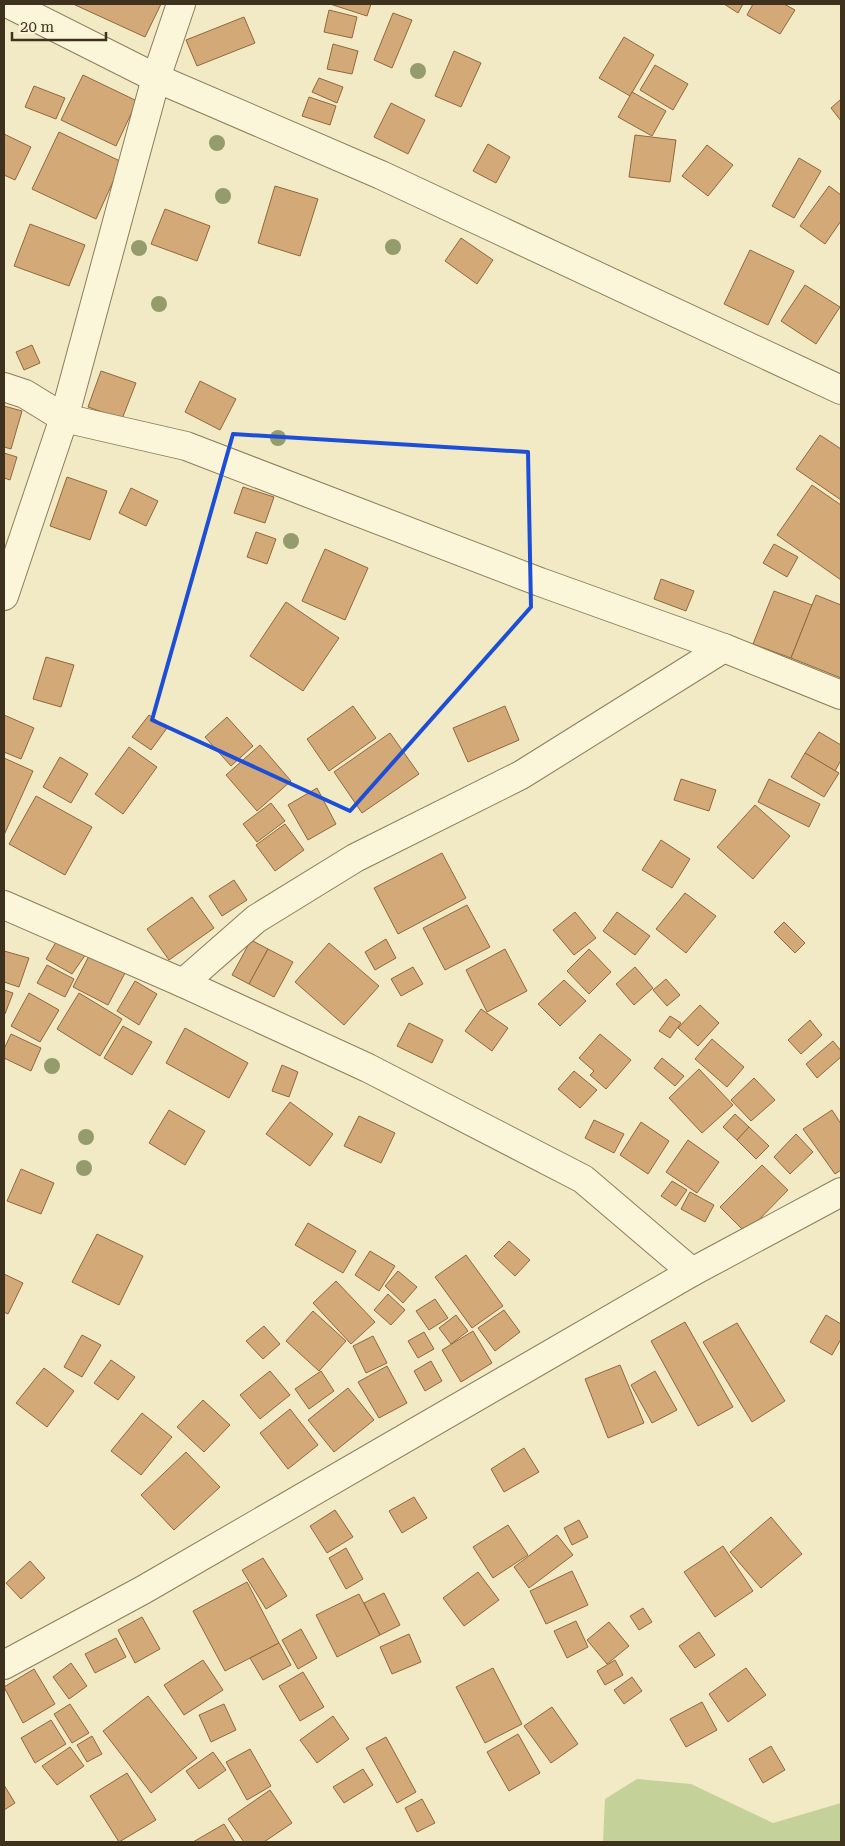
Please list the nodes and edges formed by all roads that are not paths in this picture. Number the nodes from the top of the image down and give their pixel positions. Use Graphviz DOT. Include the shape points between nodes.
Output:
graph roads {
  1 [pos="9,4"];
  2 [pos="181,4"];
  3 [pos="156,78"];
  4 [pos="4,387"];
  5 [pos="841,390"];
  6 [pos="64,418"];
  7 [pos="4,596"];
  8 [pos="724,648"];
  9 [pos="841,694"];
  10 [pos="4,905"];
  11 [pos="183,983"];
  12 [pos="841,1192"];
  13 [pos="692,1272"];
  14 [pos="4,1665"];
  1 -- 3 [label="street"];
  2 -- 3 [label="street"];
  3 -- 5 [label="street" via="381,175"];
  3 -- 6 [label="street"];
  4 -- 6 [label="street" via="25,394"];
  6 -- 7 [label="street"];
  6 -- 8 [label="street" via="186,446 540,582"];
  8 -- 9 [label="street"];
  8 -- 11 [label="street" via="521,775 355,858 256,919"];
  10 -- 11 [label="street"];
  11 -- 13 [label="street" via="368,1068 583,1179"];
  12 -- 13 [label="street"];
  13 -- 14 [label="street" via="143,1590"];
}
